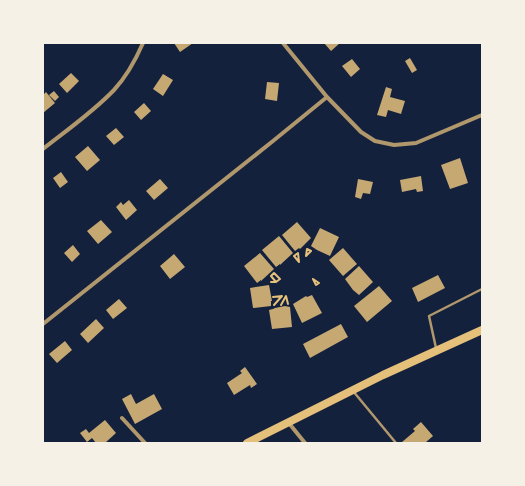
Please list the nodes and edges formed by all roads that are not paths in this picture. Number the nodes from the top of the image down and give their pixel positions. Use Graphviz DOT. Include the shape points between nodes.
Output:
graph roads {
  1 [pos="143,43"];
  2 [pos="283,43"];
  3 [pos="327,97"];
  4 [pos="482,116"];
  5 [pos="43,149"];
  6 [pos="482,289"];
  7 [pos="43,324"];
  8 [pos="482,330"];
  9 [pos="436,351"];
  10 [pos="352,391"];
  11 [pos="122,418"];
  12 [pos="288,422"];
  13 [pos="144,443"];
  14 [pos="247,443"];
  15 [pos="305,443"];
  16 [pos="396,443"];
  1 -- 5 [label="street" via="114,90"];
  2 -- 3 [label="street"];
  3 -- 4 [label="street" via="362,132 375,140 394,145 416,143"];
  3 -- 7 [label="street"];
  6 -- 9 [label="lane" via="429,316"];
  8 -- 9 [label="main road"];
  9 -- 10 [label="main road"];
  10 -- 12 [label="main road"];
  10 -- 16 [label="lane"];
  11 -- 13 [label="street"];
  12 -- 14 [label="main road"];
  12 -- 15 [label="street"];
}
